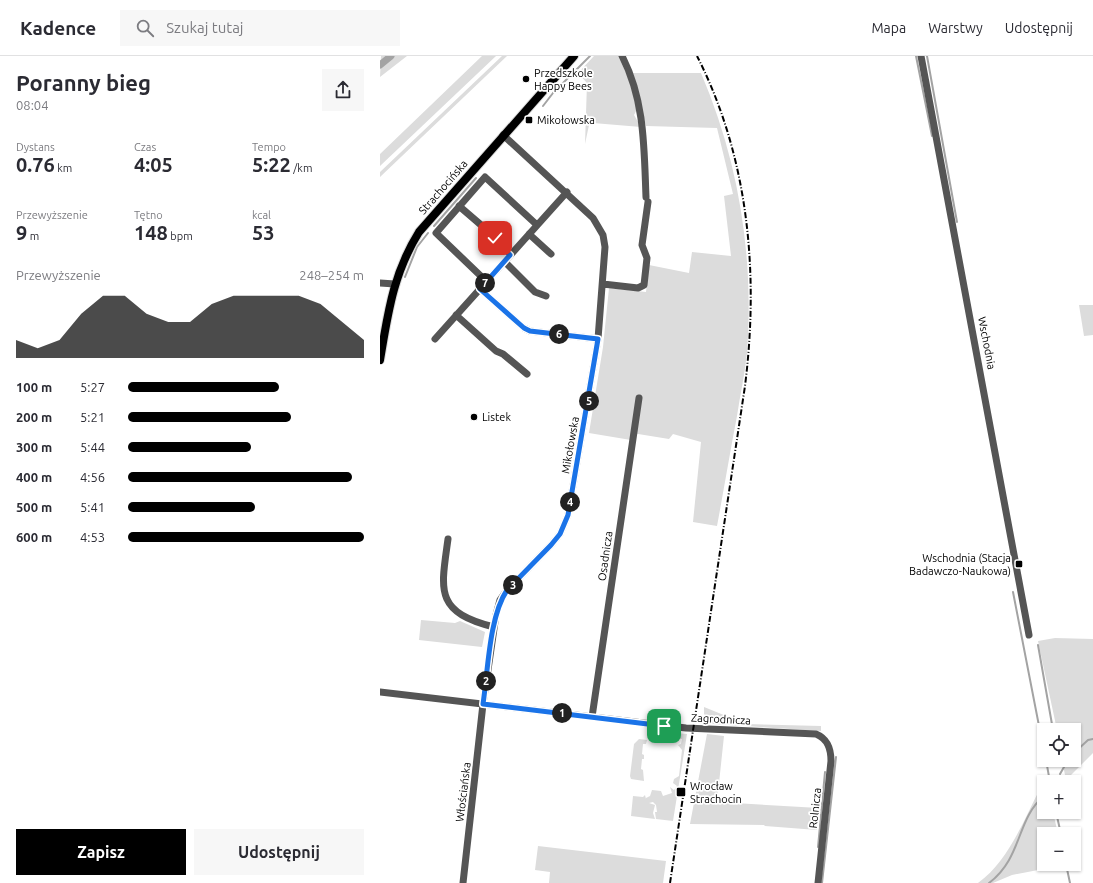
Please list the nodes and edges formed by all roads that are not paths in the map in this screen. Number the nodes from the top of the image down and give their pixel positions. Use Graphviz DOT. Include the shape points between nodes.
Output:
graph roads {
  1 [pos="574,56"];
  2 [pos="622,56"];
  3 [pos="921,56"];
  4 [pos="503,135"];
  5 [pos="567,192"];
  6 [pos="459,206"];
  7 [pos="537,225"];
  8 [pos="529,234"];
  9 [pos="551,254"];
  10 [pos="510,255"];
  11 [pos="504,262"];
  12 [pos="380,282"];
  13 [pos="486,282"];
  14 [pos="395,284"];
  15 [pos="603,284"];
  16 [pos="480,289"];
  17 [pos="546,296"];
  18 [pos="456,315"];
  19 [pos="434,339"];
  20 [pos="598,339"];
  21 [pos="380,360"];
  22 [pos="527,374"];
  23 [pos="639,398"];
  24 [pos="448,539"];
  25 [pos="494,627"];
  26 [pos="1029,635"];
  27 [pos="380,692"];
  28 [pos="483,704"];
  29 [pos="592,717"];
  30 [pos="823,737"];
  31 [pos="463,883"];
  32 [pos="818,883"];
  1 -- 4 [label="main road, Strachocińska"];
  2 -- 15 [label="street" via="636,90 643,124 647,199 642,245 647,258 644,285 638,288"];
  3 -- 26 [label="street, Wschodnia"];
  4 -- 5 [label="street, Mikołowska"];
  4 -- 14 [label="main road, Strachocińska" via="419,232 404,259"];
  5 -- 7 [label="street"];
  5 -- 15 [label="street, Mikołowska" via="589,212 603,235"];
  6 -- 7 [label="street" via="485,177"];
  6 -- 10 [label="street"];
  6 -- 13 [label="street" via="436,233"];
  7 -- 8 [label="street"];
  8 -- 9 [label="street"];
  8 -- 10 [label="street"];
  10 -- 11 [label="street"];
  11 -- 13 [label="street"];
  11 -- 17 [label="street" via="535,292"];
  12 -- 14 [label="street"];
  13 -- 16 [label="street"];
  14 -- 21 [label="main road, Strachocińska"];
  15 -- 20 [label="street, Mikołowska"];
  16 -- 18 [label="street"];
  16 -- 20 [label="street" via="530,331"];
  18 -- 19 [label="street"];
  18 -- 22 [label="street" via="496,351"];
  20 -- 25 [label="street, Mikołowska" via="565,524 551,545 500,600"];
  23 -- 29 [label="street, Osadnicza"];
  24 -- 25 [label="street" via="443,578 446,598 460,613"];
  25 -- 28 [label="street, Mikołowska"];
  27 -- 28 [label="street, Zagrodnicza"];
  28 -- 29 [label="street, Zagrodnicza"];
  28 -- 31 [label="street, Włościańska"];
  29 -- 30 [label="street, Zagrodnicza" via="695,729 816,734"];
  30 -- 32 [label="street, Rolnicza" via="829,746 831,761"];
}
